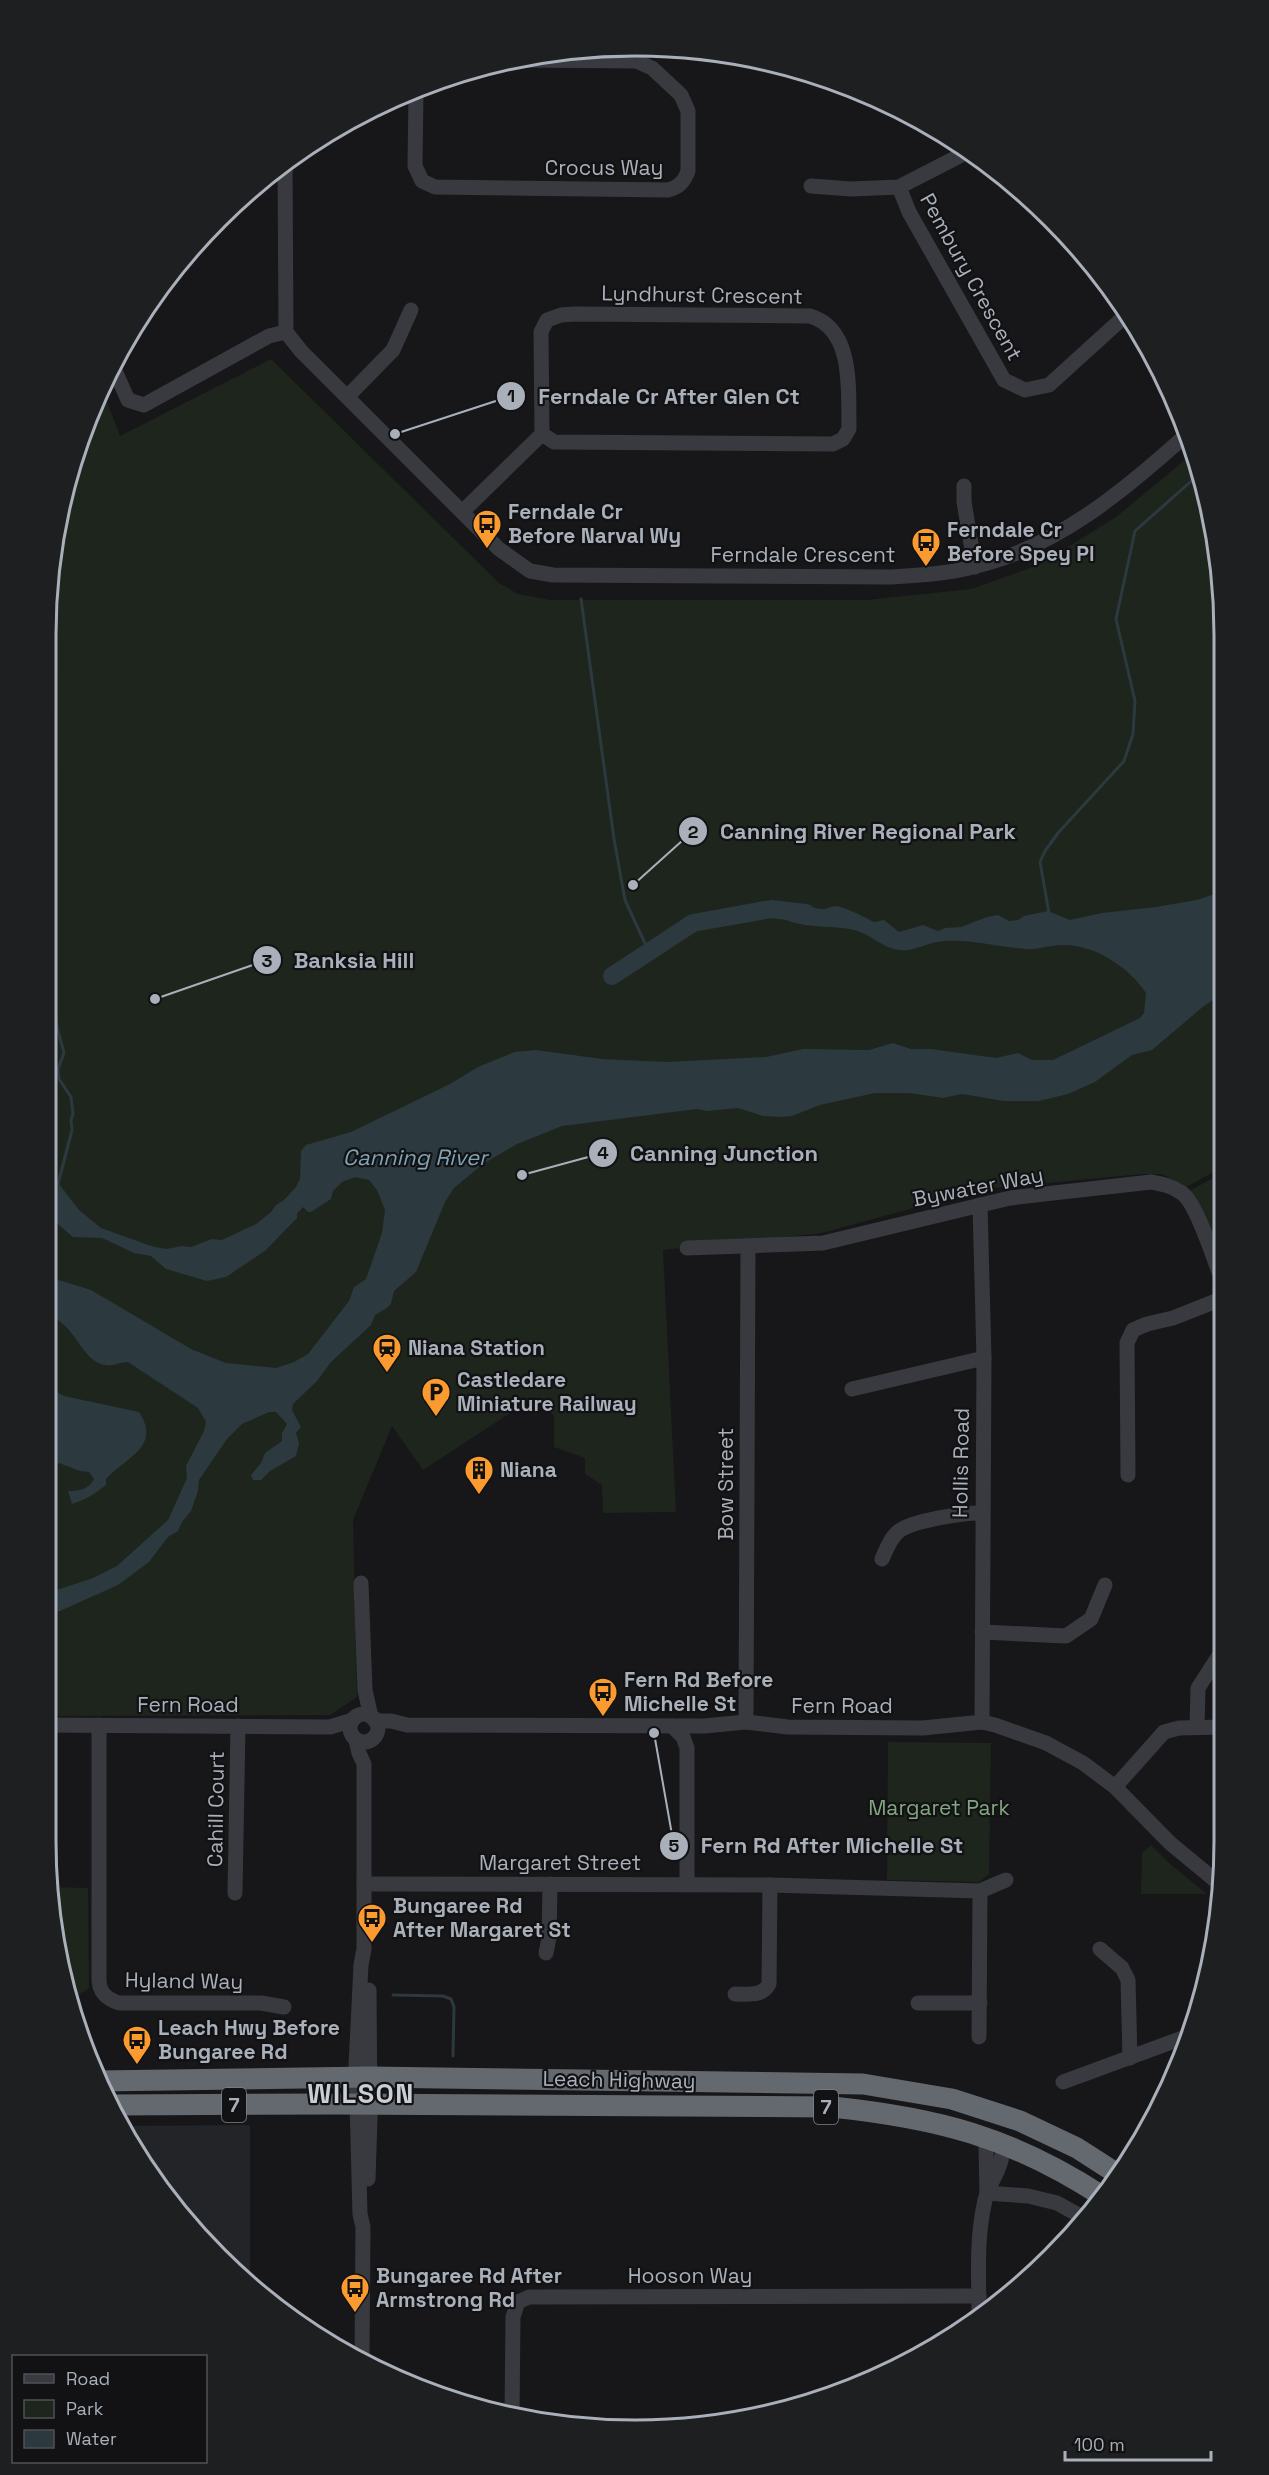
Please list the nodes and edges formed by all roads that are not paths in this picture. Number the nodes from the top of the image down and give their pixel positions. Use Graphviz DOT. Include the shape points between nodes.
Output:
graph roads {
  1 [pos="557,60"];
  2 [pos="416,99"];
  3 [pos="960,156"];
  4 [pos="285,173"];
  5 [pos="811,186"];
  6 [pos="899,188"];
  7 [pos="411,310"];
  8 [pos="1120,320"];
  9 [pos="286,332"];
  10 [pos="116,375"];
  11 [pos="347,397"];
  12 [pos="542,434"];
  13 [pos="1180,440"];
  14 [pos="964,486"];
  15 [pos="462,512"];
  16 [pos="975,567"];
  17 [pos="980,1205"];
  18 [pos="747,1246"];
  19 [pos="687,1248"];
  20 [pos="1214,1261"];
  21 [pos="1214,1302"];
  22 [pos="984,1358"];
  23 [pos="852,1389"];
  24 [pos="1128,1475"];
  25 [pos="981,1513"];
  26 [pos="882,1559"];
  27 [pos="361,1583"];
  28 [pos="1105,1585"];
  29 [pos="982,1632"];
  30 [pos="1214,1663"];
  31 [pos="746,1722"];
  32 [pos="982,1722"];
  33 [pos="56,1725"];
  34 [pos="99,1725"];
  35 [pos="238,1726"];
  36 [pos="672,1726"];
  37 [pos="1197,1726"];
  38 [pos="1214,1727"];
  39 [pos="364,1728"];
  40 [pos="1115,1787"];
  41 [pos="1212,1878"];
  42 [pos="1006,1880"];
  43 [pos="364,1884"];
  44 [pos="550,1884"];
  45 [pos="687,1884"];
  46 [pos="770,1885"];
  47 [pos="980,1891"];
  48 [pos="235,1893"];
  49 [pos="1100,1949"];
  50 [pos="546,1953"];
  51 [pos="735,1994"];
  52 [pos="918,2003"];
  53 [pos="980,2003"];
  54 [pos="284,2007"];
  55 [pos="980,2037"];
  56 [pos="1178,2040"];
  57 [pos="1130,2058"];
  58 [pos="363,2077"];
  59 [pos="108,2081"];
  60 [pos="1063,2082"];
  61 [pos="904,2091"];
  62 [pos="363,2104"];
  63 [pos="119,2105"];
  64 [pos="993,2140"];
  65 [pos="1111,2170"];
  66 [pos="1095,2192"];
  67 [pos="987,2193"];
  68 [pos="1077,2214"];
  69 [pos="979,2296"];
  70 [pos="979,2306"];
  71 [pos="362,2351"];
  72 [pos="512,2406"];
  1 -- 2 [label="street, Crocus Way" via="636,61 652,68 681,95 688,111 688,171 678,188 435,187 422,181 415,166"];
  3 -- 6 [label="street"];
  4 -- 9 [label="street"];
  5 -- 6 [label="street"];
  6 -- 8 [label="street, Pembury Crescent" via="1004,380 1025,390 1049,386"];
  7 -- 11 [label="street" via="393,350"];
  9 -- 10 [label="street" via="269,336 144,405 133,403"];
  9 -- 11 [label="street, Ferndale Crescent"];
  11 -- 15 [label="street, Ferndale Crescent"];
  12 -- 12 [label="street, Lyndhurst Crescent" via="542,333 547,320 561,315 810,316 830,328 845,358 849,429 843,439 833,444 554,442"];
  12 -- 15 [label="street"];
  13 -- 16 [label="street, Ferndale Crescent" via="1122,490 1053,536"];
  14 -- 16 [label="street" via="963,502"];
  15 -- 16 [label="street, Ferndale Crescent" via="513,561 540,574 891,577"];
  17 -- 18 [label="street, Bywater Way" via="823,1243"];
  17 -- 20 [label="street, Bywater Way" via="1151,1182 1167,1185 1184,1194 1192,1206"];
  17 -- 22 [label="street, Hollis Road"];
  18 -- 19 [label="street, Bywater Way"];
  18 -- 31 [label="street, Bow Street"];
  21 -- 24 [label="street" via="1133,1330 1127,1343"];
  22 -- 23 [label="street"];
  22 -- 25 [label="street, Hollis Road"];
  25 -- 26 [label="street" via="961,1513 906,1527 894,1536"];
  25 -- 29 [label="street, Hollis Road"];
  27 -- 39 [label="street"];
  28 -- 29 [label="street" via="1091,1619 1066,1636"];
  29 -- 32 [label="street, Hollis Road"];
  30 -- 37 [label="street" via="1198,1688"];
  31 -- 32 [label="street, Fern Road" via="780,1727 908,1728"];
  31 -- 36 [label="street, Fern Road"];
  32 -- 40 [label="street, Fern Road" via="1056,1747"];
  33 -- 34 [label="street, Fern Road"];
  34 -- 35 [label="street, Fern Road"];
  34 -- 54 [label="street, Hyland Way" via="102,1992 119,2003 261,2003"];
  35 -- 39 [label="street, Fern Road" via="330,1727 336,1731"];
  35 -- 48 [label="street, Cahill Court"];
  36 -- 39 [label="street, Fern Road"];
  36 -- 45 [label="street" via="687,1748"];
  37 -- 38 [label="street"];
  37 -- 40 [label="street" via="1164,1732"];
  39 -- 43 [label="street" via="368,1757 364,1764"];
  40 -- 41 [label="street, Fern Road" via="1170,1843"];
  42 -- 47 [label="street, Margaret Street"];
  43 -- 44 [label="street, Margaret Street"];
  43 -- 58 [label="street" via="364,1949 369,1973"];
  44 -- 45 [label="street, Margaret Street"];
  44 -- 50 [label="street"];
  45 -- 46 [label="street, Margaret Street"];
  46 -- 47 [label="street, Margaret Street"];
  46 -- 51 [label="street" via="769,1984 759,1994"];
  47 -- 53 [label="street"];
  49 -- 57 [label="street" via="1122,1968 1128,1980"];
  52 -- 53 [label="street"];
  53 -- 55 [label="street"];
  56 -- 57 [label="street"];
  57 -- 60 [label="street"];
  58 -- 59 [label="highway, Leach Highway / 7"];
  58 -- 61 [label="highway, Leach Highway / 7" via="836,2082"];
  58 -- 62 [label="street"];
  61 -- 64 [label="highway" via="990,2122"];
  61 -- 65 [label="highway, Leach Highway / 7" via="952,2099 1020,2121 1077,2148"];
  62 -- 63 [label="highway, Leach Highway / 7"];
  62 -- 64 [label="highway, Leach Highway / 7" via="832,2107 931,2121"];
  62 -- 71 [label="street"];
  64 -- 66 [label="highway, Leach Highway / 7" via="1065,2172"];
  64 -- 67 [label="street" via="1001,2166"];
  67 -- 68 [label="street" via="1057,2202"];
  67 -- 69 [label="street" via="979,2229"];
  69 -- 70 [label="street"];
  69 -- 72 [label="street, Hooson Way" via="529,2297 518,2302 513,2317"];
}
